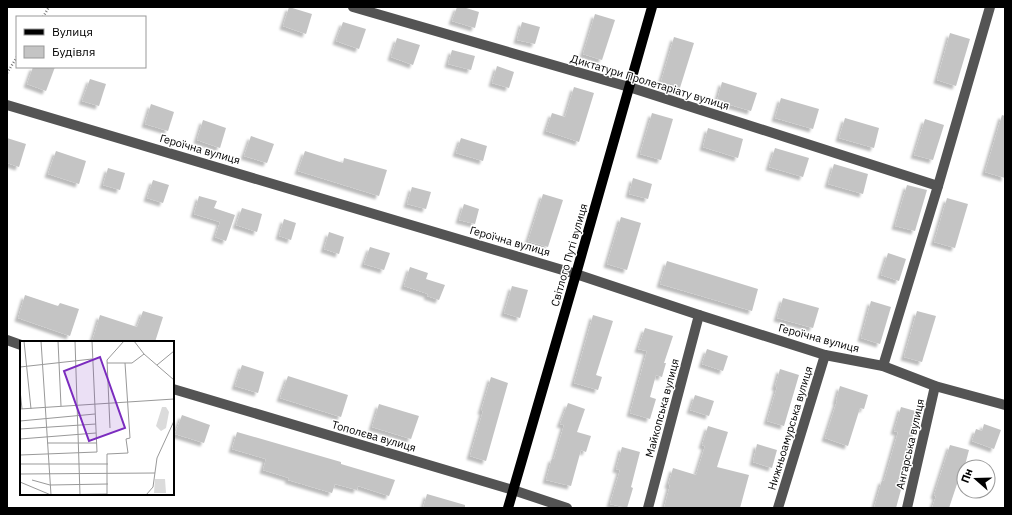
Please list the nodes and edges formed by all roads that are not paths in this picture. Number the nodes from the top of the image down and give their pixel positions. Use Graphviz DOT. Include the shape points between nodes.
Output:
graph roads {
  1 [pos="652,7"];
  2 [pos="990,7"];
  3 [pos="357,8"];
  4 [pos="629,87"];
  5 [pos="7,105"];
  6 [pos="938,186"];
  7 [pos="576,274"];
  8 [pos="699,315"];
  9 [pos="7,340"];
  10 [pos="20,344"];
  11 [pos="825,355"];
  12 [pos="883,366"];
  13 [pos="935,386"];
  14 [pos="174,389"];
  15 [pos="1005,405"];
  16 [pos="513,490"];
  17 [pos="508,508"];
  18 [pos="567,508"];
  19 [pos="648,508"];
  20 [pos="778,508"];
  21 [pos="907,508"];
  1 -- 4 [label="main road, Світлого Путі вулиця"];
  2 -- 6 [label="street"];
  3 -- 4 [label="street, Диктатури Пролетаріату вулиця"];
  4 -- 6 [label="street, Диктатури Пролетаріату вулиця"];
  4 -- 7 [label="main road, Світлого Путі вулиця"];
  5 -- 7 [label="street, Героїчна вулиця"];
  6 -- 12 [label="street"];
  7 -- 8 [label="street, Героїчна вулиця"];
  7 -- 16 [label="main road, Світлого Путі вулиця"];
  8 -- 11 [label="street, Героїчна вулиця"];
  8 -- 19 [label="street, Майкопська вулиця"];
  9 -- 10 [label="street"];
  11 -- 12 [label="street, Героїчна вулиця"];
  11 -- 20 [label="street, Нижньоамурська вулиця"];
  12 -- 13 [label="street, Героїчна вулиця"];
  13 -- 15 [label="street, Героїчна вулиця"];
  13 -- 21 [label="street, Ангарська вулиця"];
  14 -- 16 [label="street, Тополєва вулиця"];
  16 -- 17 [label="main road, Світлого Путі вулиця"];
  16 -- 18 [label="street, Тополєва вулиця"];
}
